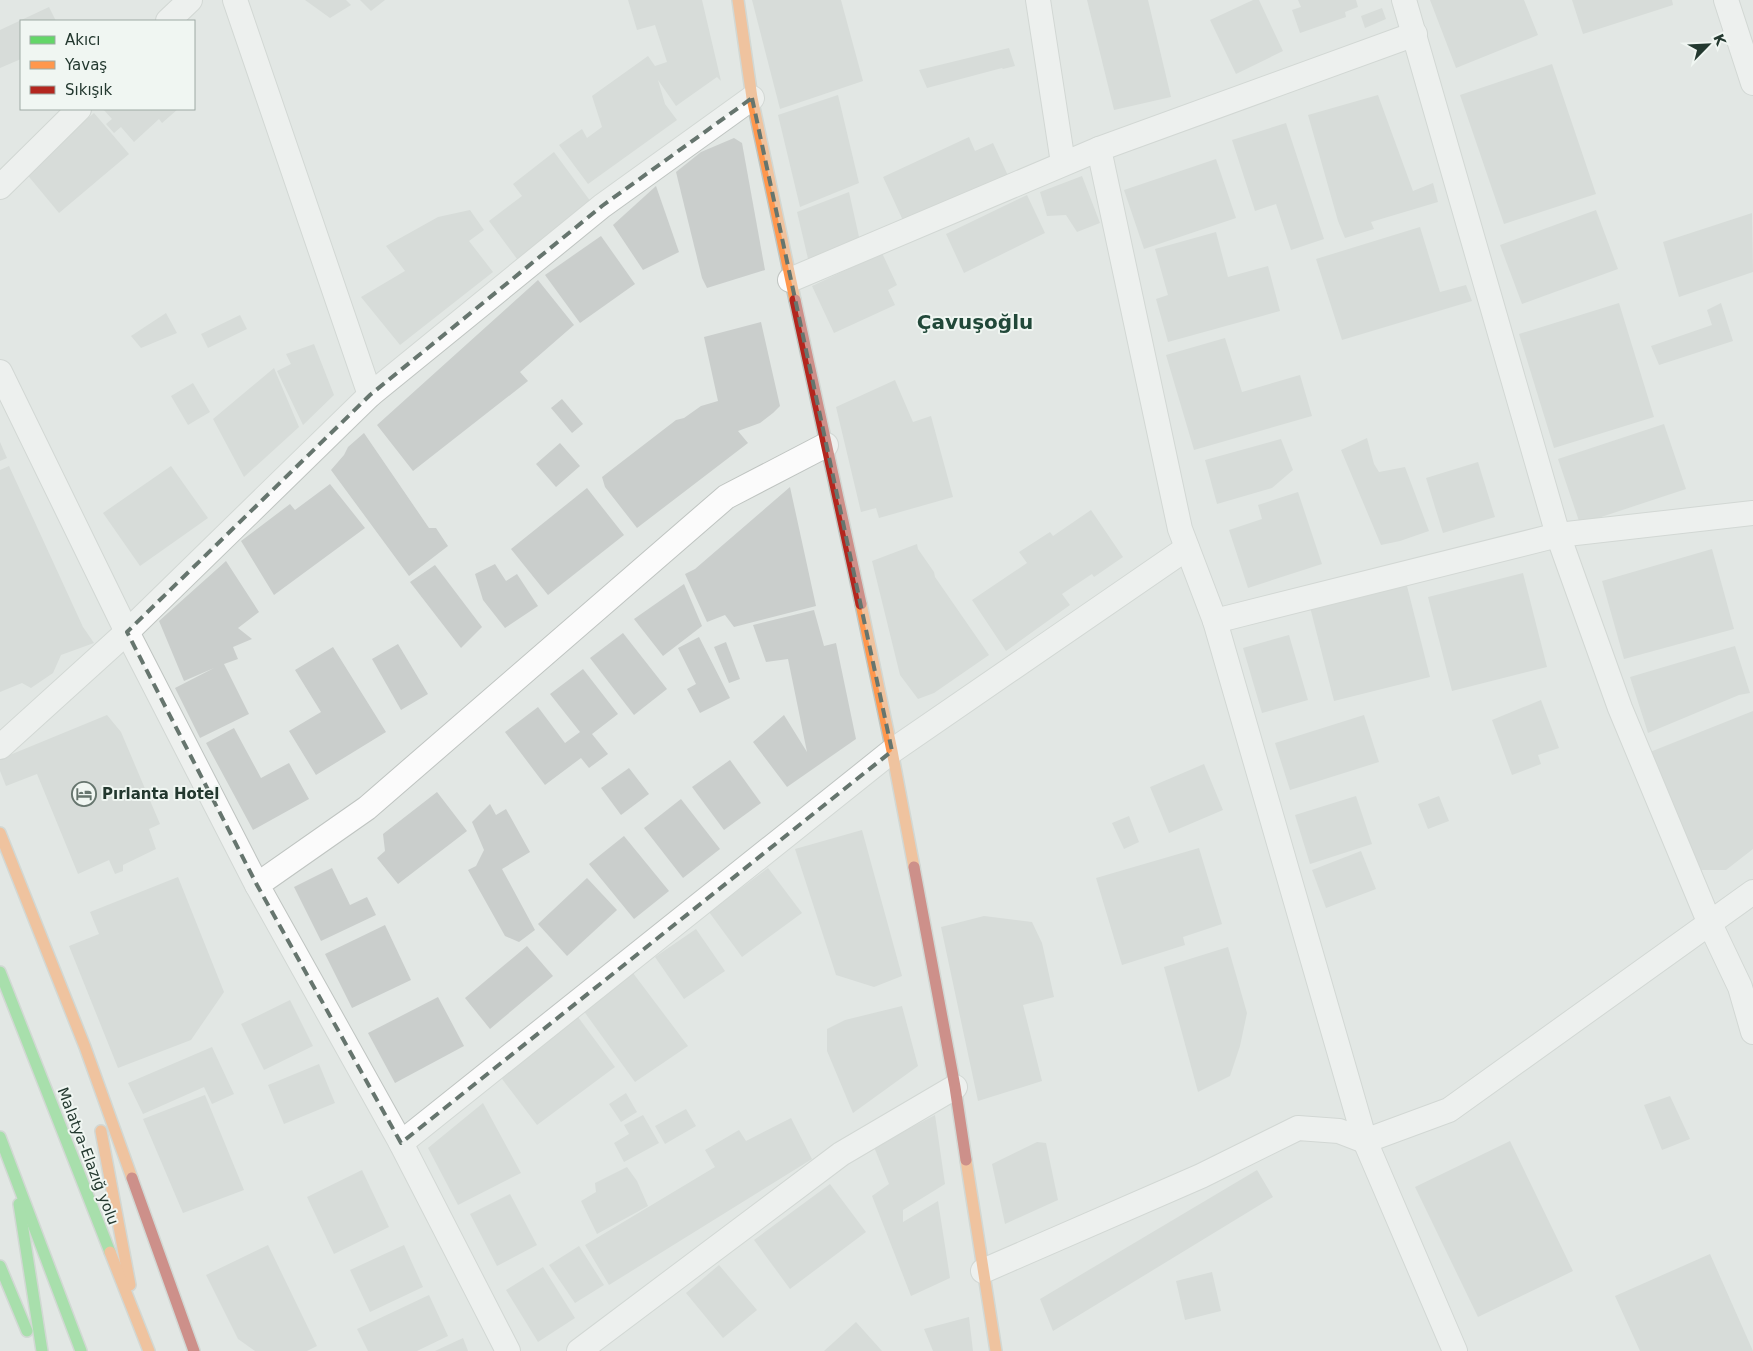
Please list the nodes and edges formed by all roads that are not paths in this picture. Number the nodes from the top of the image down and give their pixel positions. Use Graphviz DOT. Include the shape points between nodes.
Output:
graph roads {
  1 [pos="190,0"];
  2 [pos="235,0"];
  3 [pos="738,0"];
  4 [pos="1038,0"];
  5 [pos="1404,0"];
  6 [pos="1726,0"];
  7 [pos="169,20"];
  8 [pos="1415,34"];
  9 [pos="1753,83"];
  10 [pos="752,98"];
  11 [pos="78,110"];
  12 [pos="1099,149"];
  13 [pos="1063,163"];
  14 [pos="0,187"];
  15 [pos="790,280"];
  16 [pos="0,372"];
  17 [pos="370,395"];
  18 [pos="826,445"];
  19 [pos="1753,513"];
  20 [pos="1558,535"];
  21 [pos="1188,548"];
  22 [pos="1215,621"];
  23 [pos="127,632"];
  24 [pos="0,748"];
  25 [pos="892,751"];
  26 [pos="0,833"];
  27 [pos="257,885"];
  28 [pos="1753,892"];
  29 [pos="1710,924"];
  30 [pos="0,972"];
  31 [pos="1753,1032"];
  32 [pos="85,1047"];
  33 [pos="955,1087"];
  34 [pos="0,1137"];
  35 [pos="1365,1141"];
  36 [pos="401,1143"];
  37 [pos="15,1176"];
  38 [pos="0,1266"];
  39 [pos="983,1270"];
  40 [pos="137,1321"];
  41 [pos="35,1351"];
  42 [pos="42,1351"];
  43 [pos="81,1351"];
  44 [pos="149,1351"];
  45 [pos="194,1351"];
  46 [pos="508,1351"];
  47 [pos="579,1351"];
  48 [pos="996,1351"];
  49 [pos="1455,1351"];
  1 -- 7 [label="street"];
  2 -- 17 [label="street"];
  3 -- 10 [label="main road"];
  4 -- 13 [label="street"];
  5 -- 8 [label="street"];
  6 -- 9 [label="street"];
  8 -- 12 [label="street"];
  8 -- 20 [label="street"];
  10 -- 15 [label="main road"];
  10 -- 17 [label="street" via="602,206"];
  11 -- 14 [label="street"];
  12 -- 13 [label="street"];
  12 -- 21 [label="street" via="1180,530"];
  13 -- 15 [label="street"];
  15 -- 18 [label="main road"];
  16 -- 23 [label="street"];
  17 -- 23 [label="street"];
  18 -- 25 [label="main road"];
  18 -- 27 [label="street" via="726,497 367,808"];
  19 -- 20 [label="street"];
  20 -- 22 [label="street"];
  20 -- 29 [label="street" via="1620,708"];
  21 -- 22 [label="street"];
  21 -- 25 [label="street"];
  22 -- 35 [label="street"];
  23 -- 24 [label="street"];
  23 -- 27 [label="street"];
  25 -- 33 [label="main road"];
  25 -- 36 [label="street"];
  26 -- 32 [label="main road"];
  27 -- 36 [label="street"];
  28 -- 29 [label="street"];
  29 -- 31 [label="street" via="1740,987"];
  29 -- 35 [label="street" via="1449,1110"];
  30 -- 40 [label="main road, Malatya-Elazığ yolu"];
  32 -- 40 [label="main road"];
  32 -- 45 [label="main road"];
  33 -- 39 [label="main road"];
  33 -- 47 [label="street" via="841,1154"];
  34 -- 37 [label="main road"];
  35 -- 39 [label="street" via="1339,1131 1298,1128 1201,1176"];
  35 -- 49 [label="street"];
  36 -- 46 [label="street"];
  37 -- 42 [label="main road"];
  37 -- 43 [label="main road"];
  38 -- 41 [label="main road"];
  39 -- 48 [label="main road"];
  40 -- 44 [label="main road, Malatya-Elazığ yolu"];
}
